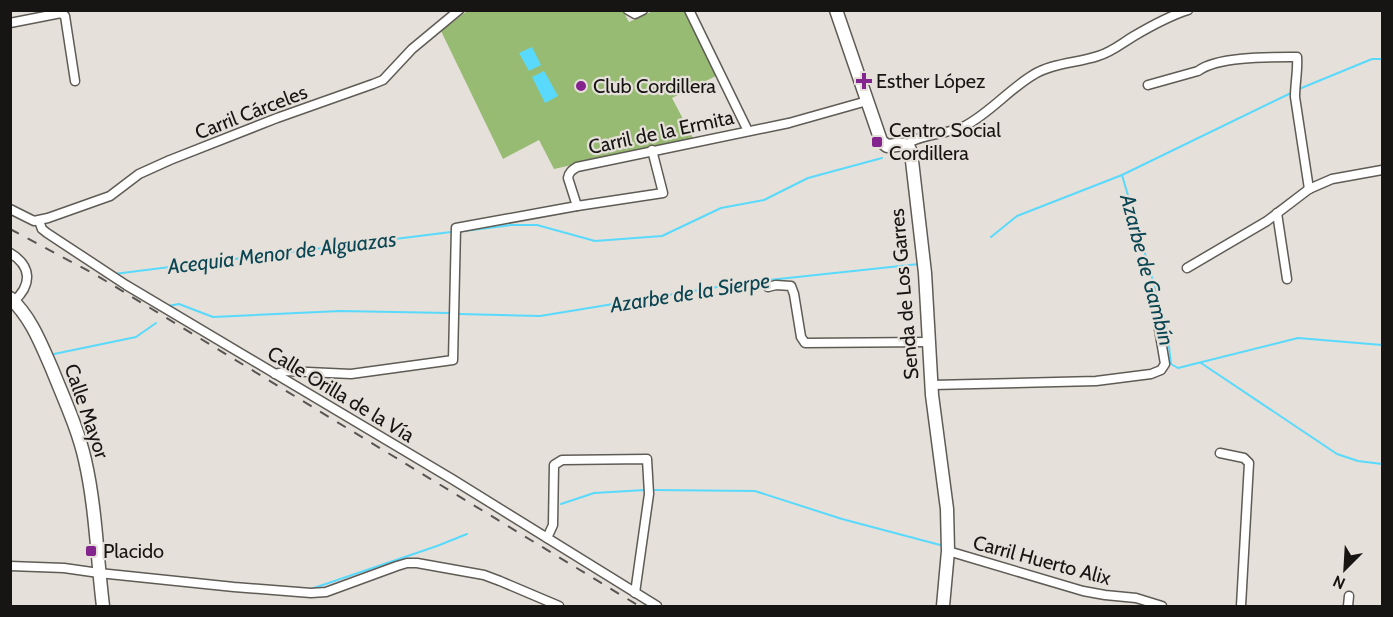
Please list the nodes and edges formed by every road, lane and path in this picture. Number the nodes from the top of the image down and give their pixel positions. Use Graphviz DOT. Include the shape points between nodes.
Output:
graph roads {
  1 [pos="459,10"];
  2 [pos="628,10"];
  3 [pos="644,10"];
  4 [pos="689,10"];
  5 [pos="836,10"];
  6 [pos="1188,10"];
  7 [pos="10,23"];
  8 [pos="75,81"];
  9 [pos="1148,85"];
  10 [pos="867,101"];
  11 [pos="748,131"];
  12 [pos="907,145"];
  13 [pos="652,150"];
  14 [pos="1383,170"];
  15 [pos="1309,189"];
  16 [pos="577,206"];
  17 [pos="10,209"];
  18 [pos="1277,213"];
  19 [pos="39,221"];
  20 [pos="10,253"];
  21 [pos="1187,268"];
  22 [pos="1287,279"];
  23 [pos="768,287"];
  24 [pos="15,302"];
  25 [pos="1158,323"];
  26 [pos="929,342"];
  27 [pos="275,374"];
  28 [pos="932,385"];
  29 [pos="1220,453"];
  30 [pos="547,538"];
  31 [pos="948,551"];
  32 [pos="10,566"];
  33 [pos="99,573"];
  34 [pos="635,593"];
  35 [pos="1349,596"];
  36 [pos="103,606"];
  37 [pos="559,606"];
  38 [pos="657,606"];
  39 [pos="943,606"];
  40 [pos="1161,606"];
  41 [pos="1241,606"];
  42 [pos="1348,606"];
  1 -- 19 [label="street, Carril Cárceles" via="382,80 170,160 139,174 110,196"];
  2 -- 3 [label="street" via="636,14"];
  4 -- 11 [label="street"];
  5 -- 10 [label="street"];
  6 -- 12 [label="street" via="1158,22 1114,50 1039,71 964,126"];
  7 -- 8 [label="street" via="62,13"];
  9 -- 15 [label="street" via="1224,62 1297,57 1295,97"];
  10 -- 11 [label="street, Carril de la Ermita"];
  10 -- 12 [label="street" via="884,145"];
  11 -- 13 [label="street, Carril de la Ermita"];
  12 -- 26 [label="street, Senda de Los Garres" via="911,152"];
  13 -- 16 [label="street, Carril de la Ermita" via="572,170 568,178"];
  13 -- 16 [label="street" via="663,193"];
  14 -- 15 [label="street" via="1332,179"];
  15 -- 18 [label="street"];
  16 -- 27 [label="street" via="456,228 453,360 351,374"];
  17 -- 19 [label="street, Calle Orilla de la Vía"];
  18 -- 21 [label="street"];
  18 -- 22 [label="street"];
  19 -- 27 [label="street, Calle Orilla de la Vía" via="44,231 89,261"];
  20 -- 24 [label="street" via="22,263 27,276 27,285"];
  23 -- 26 [label="street" via="791,286 805,343"];
  24 -- 33 [label="street, Calle Mayor" via="30,322 46,356 82,448"];
  25 -- 28 [label="street" via="1165,364 1151,374 1096,381"];
  26 -- 28 [label="street, Senda de Los Garres"];
  27 -- 30 [label="street, Calle Orilla de la Vía"];
  28 -- 31 [label="street, Senda de Los Garres"];
  29 -- 41 [label="street" via="1244,458 1249,463"];
  30 -- 34 [label="street, Calle Orilla de la Vía"];
  30 -- 34 [label="street" via="553,525 554,465 562,460 647,459 649,494"];
  31 -- 39 [label="street, Senda de Los Garres"];
  31 -- 40 [label="street, Carril Huerto Alix" via="1083,591 1136,598"];
  32 -- 33 [label="street" via="64,567"];
  33 -- 36 [label="street, Calle Mayor"];
  33 -- 37 [label="street" via="311,593 326,592 397,566 417,563 484,575"];
  34 -- 38 [label="street, Calle Orilla de la Vía"];
  35 -- 42 [label="street"];
}
